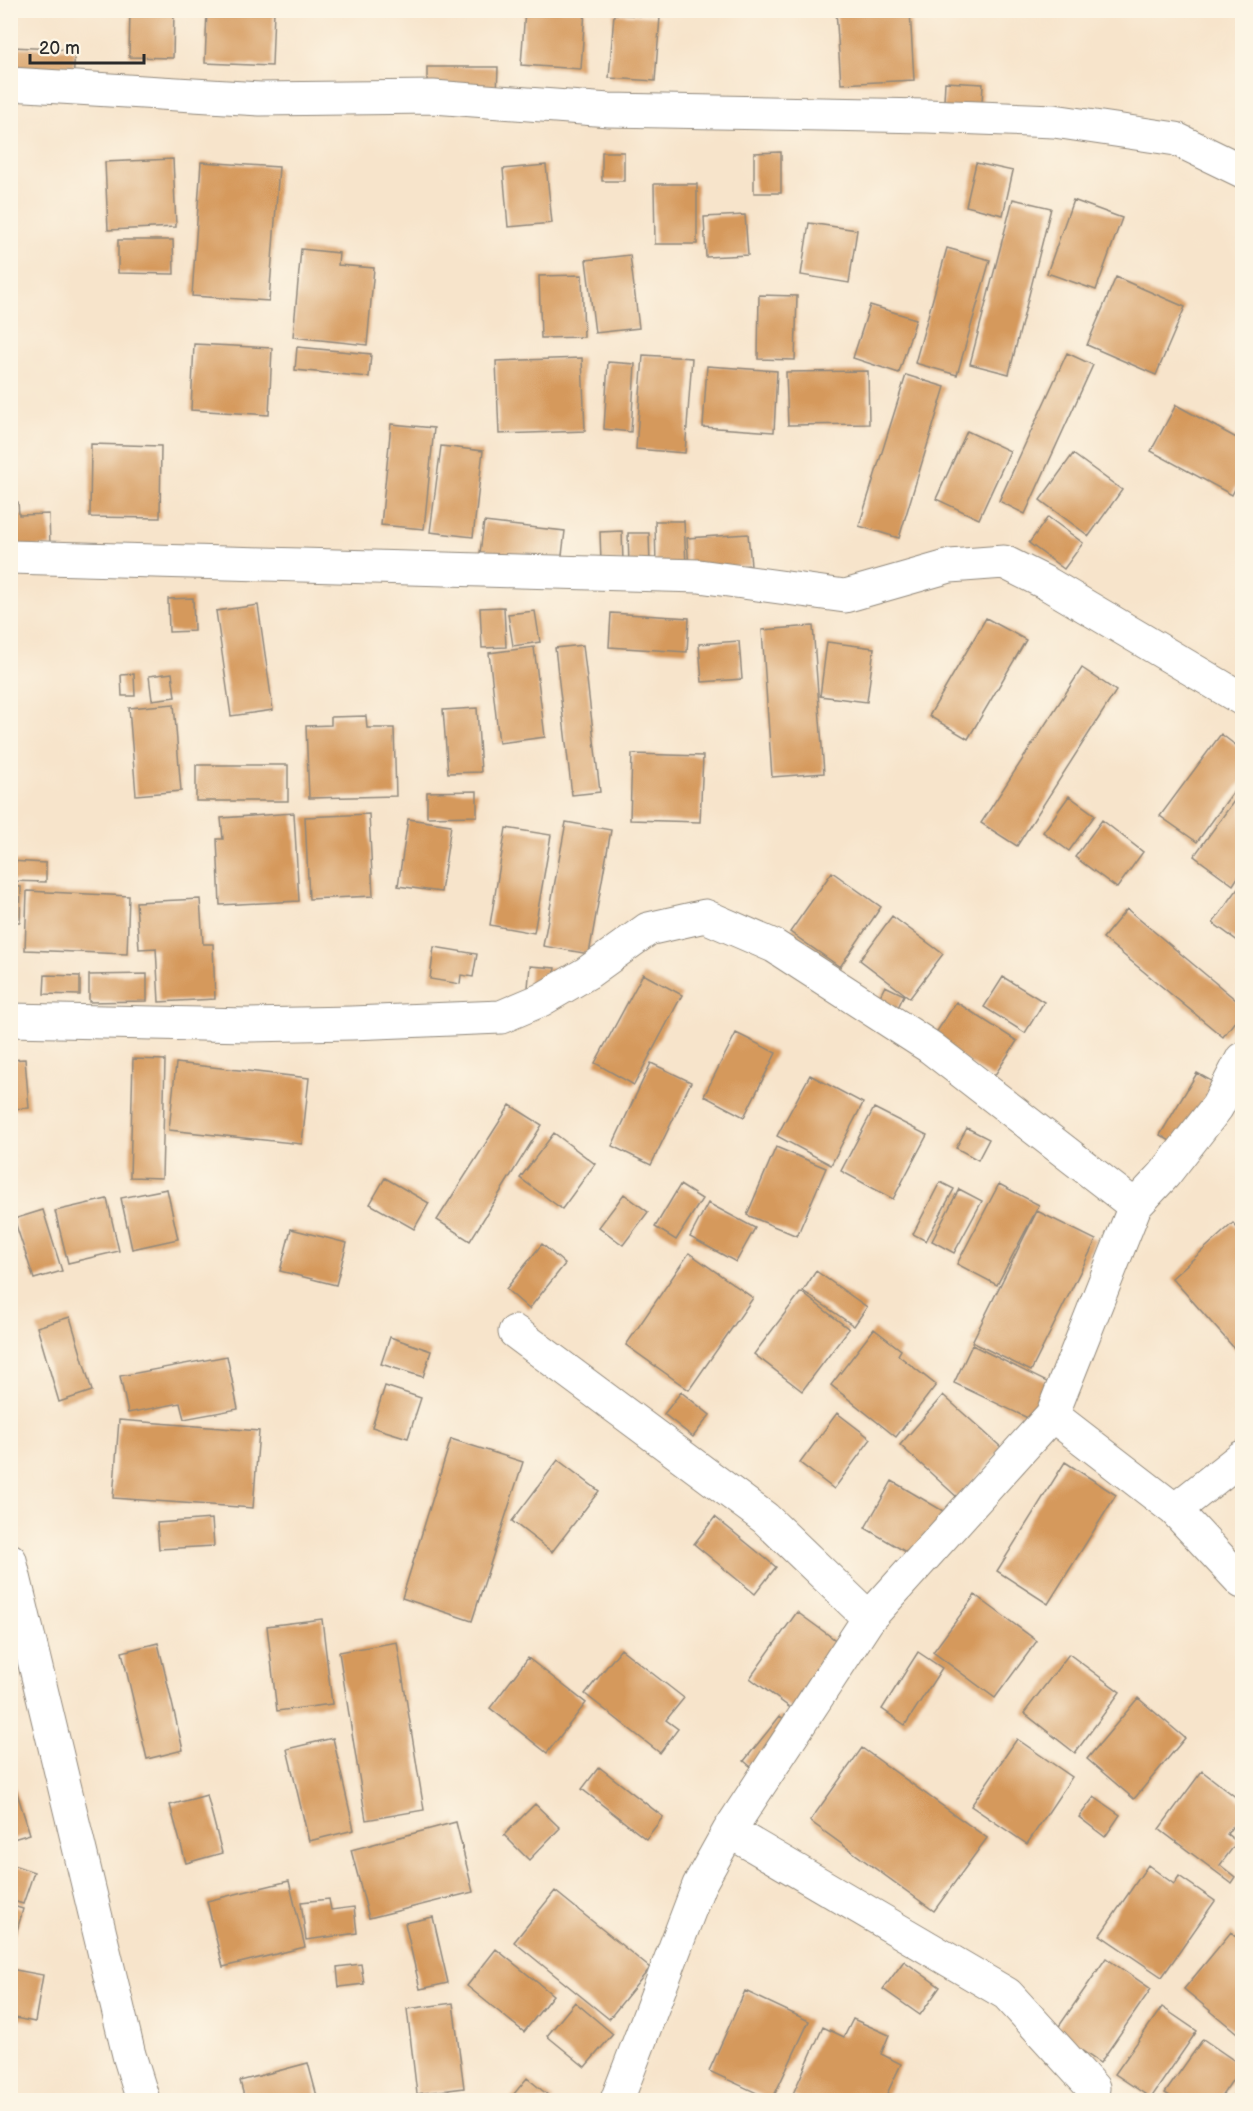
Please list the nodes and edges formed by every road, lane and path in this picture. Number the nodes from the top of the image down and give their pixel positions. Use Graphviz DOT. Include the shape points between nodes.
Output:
graph roads {
  1 [pos="10,84"];
  2 [pos="1242,171"];
  3 [pos="10,557"];
  4 [pos="1242,699"];
  5 [pos="10,1020"];
  6 [pos="1242,1059"];
  7 [pos="1135,1206"];
  8 [pos="515,1332"];
  9 [pos="1052,1414"];
  10 [pos="1242,1457"];
  11 [pos="1175,1510"];
  12 [pos="10,1560"];
  13 [pos="1242,1582"];
  14 [pos="869,1618"];
  15 [pos="729,1831"];
  16 [pos="143,2100"];
  17 [pos="617,2100"];
  18 [pos="1091,2100"];
  1 -- 2 [label="street" via="260,99 433,97 609,110 1054,121 1176,138"];
  3 -- 4 [label="street" via="699,576 845,596 950,566 1004,562 1059,590"];
  5 -- 7 [label="street" via="248,1025 501,1017 541,1000 587,973 648,929 705,916 774,946 930,1047"];
  6 -- 7 [label="street" via="1217,1107"];
  7 -- 9 [label="street"];
  8 -- 14 [label="street" via="765,1518"];
  9 -- 11 [label="street"];
  9 -- 14 [label="street"];
  10 -- 11 [label="street"];
  11 -- 13 [label="street"];
  12 -- 16 [label="street"];
  14 -- 15 [label="street"];
  15 -- 17 [label="street" via="699,1885"];
  15 -- 18 [label="street" via="1007,1994 1093,2088"];
}
